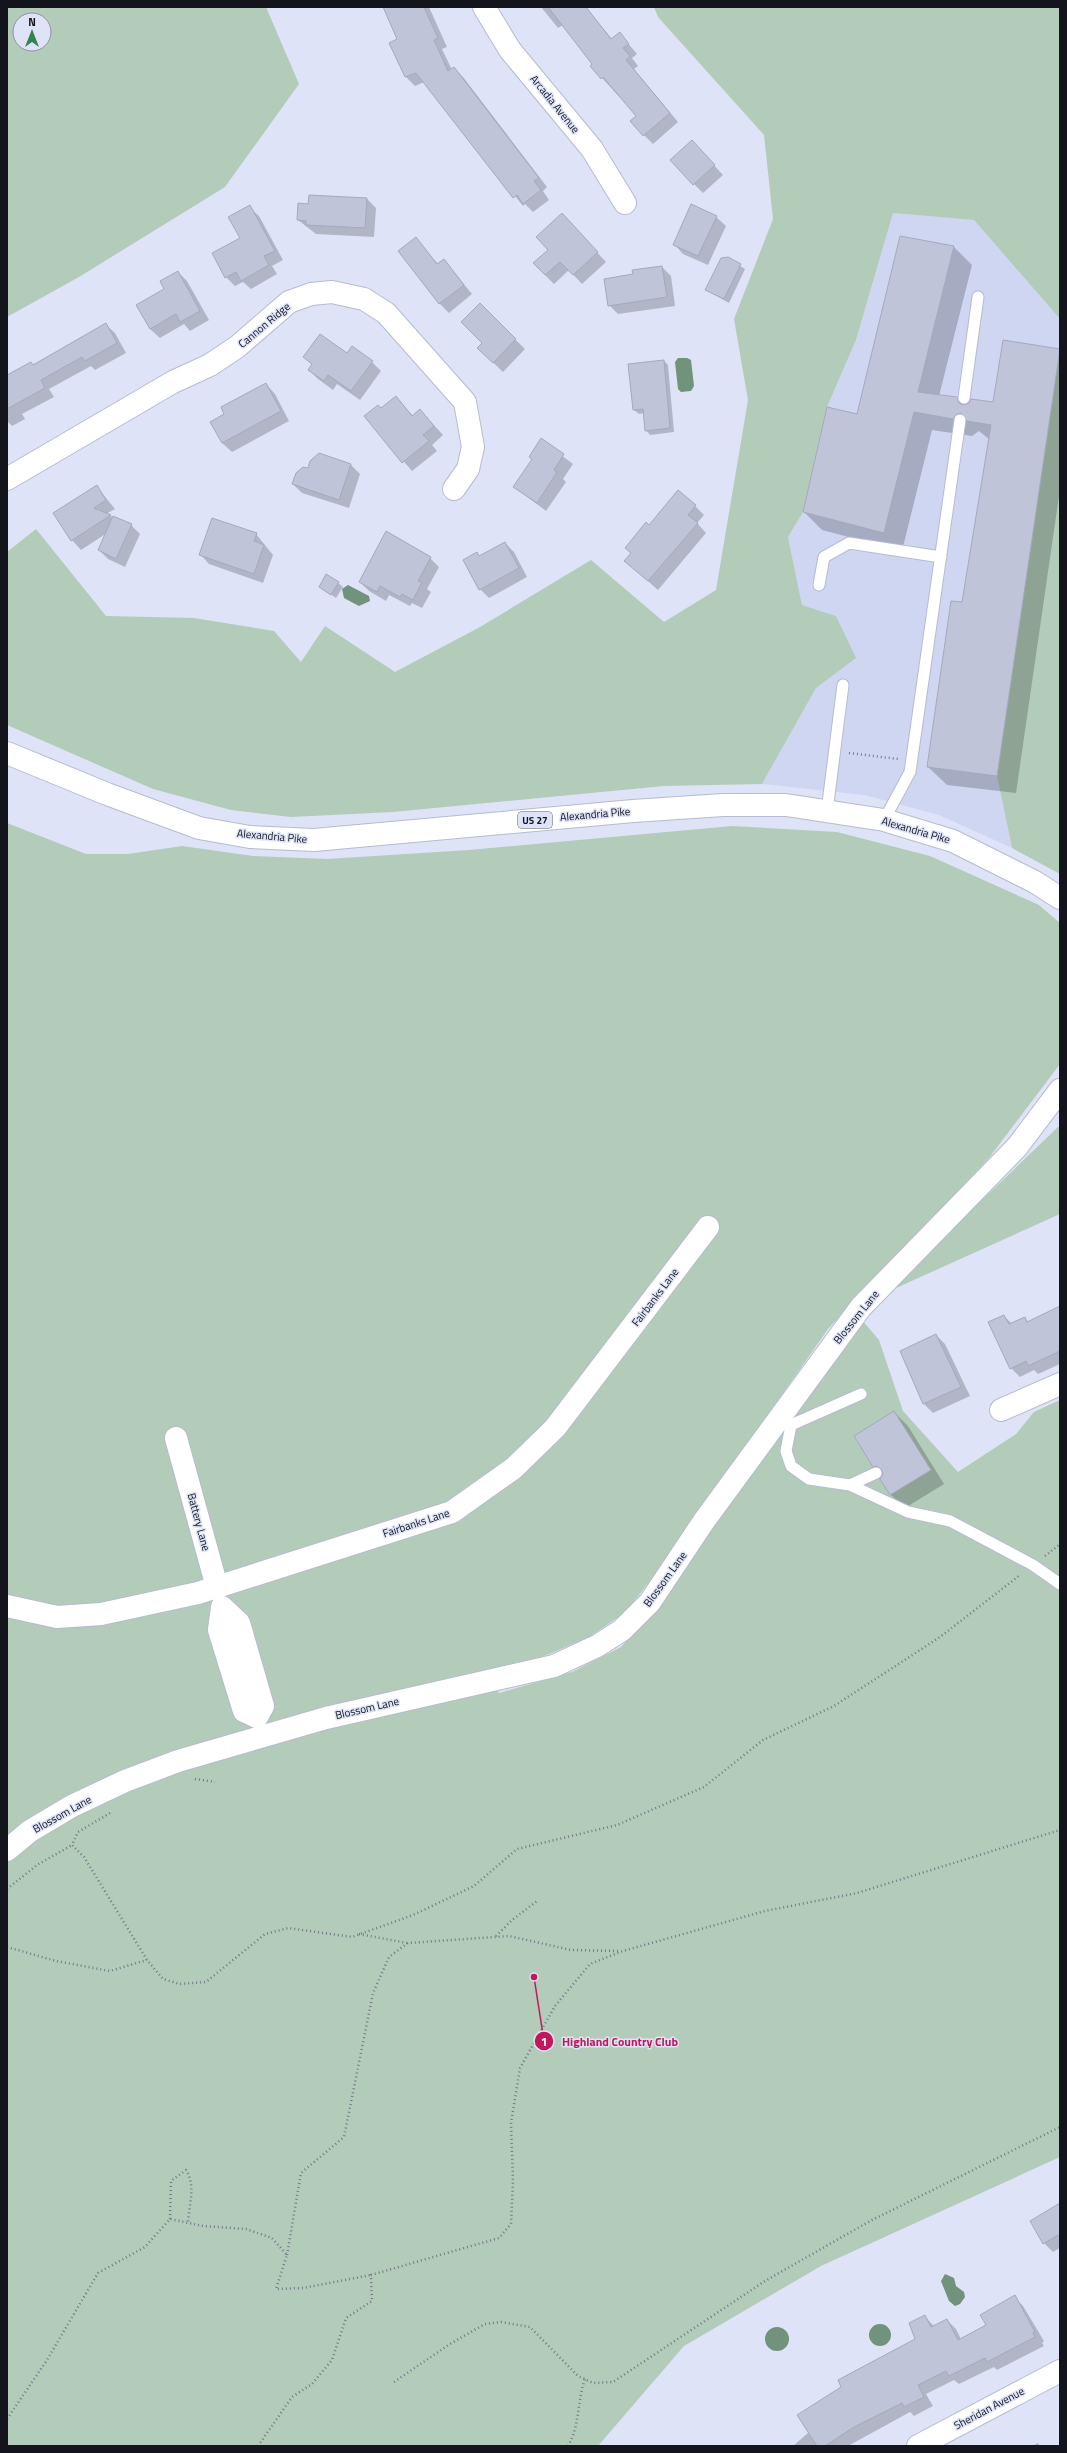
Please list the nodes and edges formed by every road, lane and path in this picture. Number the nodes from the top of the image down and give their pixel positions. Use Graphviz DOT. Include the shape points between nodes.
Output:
graph roads {
  1 [pos="484,7"];
  2 [pos="625,203"];
  3 [pos="978,297"];
  4 [pos="964,398"];
  5 [pos="960,420"];
  6 [pos="7,479"];
  7 [pos="454,489"];
  8 [pos="941,557"];
  9 [pos="819,585"];
  10 [pos="843,685"];
  11 [pos="835,752"];
  12 [pos="7,753"];
  13 [pos="911,760"];
  14 [pos="827,811"];
  15 [pos="884,820"];
  16 [pos="1060,898"];
  17 [pos="1058,1098"];
  18 [pos="708,1227"];
  19 [pos="1060,1384"];
  20 [pos="861,1394"];
  21 [pos="1001,1410"];
  22 [pos="786,1421"];
  23 [pos="176,1438"];
  24 [pos="876,1473"];
  25 [pos="850,1485"];
  26 [pos="1060,1544"];
  27 [pos="1033,1565"];
  28 [pos="1060,1584"];
  29 [pos="220,1597"];
  30 [pos="7,1606"];
  31 [pos="258,1726"];
  32 [pos="189,1778"];
  33 [pos="215,1782"];
  34 [pos="111,1812"];
  35 [pos="1060,1830"];
  36 [pos="72,1845"];
  37 [pos="7,1850"];
  38 [pos="7,1890"];
  39 [pos="537,1901"];
  40 [pos="359,1934"];
  41 [pos="495,1936"];
  42 [pos="408,1943"];
  43 [pos="7,1947"];
  44 [pos="623,1951"];
  45 [pos="147,1960"];
  46 [pos="1060,2127"];
  47 [pos="170,2219"];
  48 [pos="188,2223"];
  49 [pos="287,2255"];
  50 [pos="371,2275"];
  51 [pos="1060,2370"];
  52 [pos="585,2379"];
  53 [pos="394,2382"];
  54 [pos="7,2419"];
  55 [pos="258,2446"];
  56 [pos="568,2446"];
  57 [pos="918,2446"];
  1 -- 2 [label="street, Arcadia Avenue" via="510,50 592,150"];
  3 -- 4 [label="lane"];
  5 -- 8 [label="lane"];
  6 -- 7 [label="street, Cannon Ridge" via="173,382 210,365 237,347 289,302 311,294 332,292 364,299 386,312 465,402 473,447 468,469"];
  8 -- 9 [label="lane" via="850,543 824,557"];
  8 -- 13 [label="lane"];
  10 -- 11 [label="lane"];
  11 -- 13 [label="path"];
  11 -- 14 [label="lane"];
  12 -- 14 [label="street, Alexandria Pike / US 27" via="199,828 250,837 314,840 723,805 786,805"];
  13 -- 15 [label="lane" via="910,772"];
  14 -- 15 [label="street, Alexandria Pike / US 27"];
  15 -- 16 [label="street, Alexandria Pike / US 27" via="953,841 1036,882"];
  17 -- 22 [label="street, Blossom Lane" via="1017,1148 861,1307"];
  18 -- 29 [label="street, Fairbanks Lane" via="555,1428 514,1468 452,1512"];
  19 -- 21 [label="street"];
  20 -- 22 [label="lane"];
  22 -- 25 [label="lane" via="786,1451 791,1466 809,1479"];
  22 -- 31 [label="street, Blossom Lane" via="704,1521 650,1602 622,1630 597,1646 554,1666 526,1674 374,1706"];
  23 -- 29 [label="street, Battery Lane"];
  24 -- 25 [label="lane"];
  25 -- 27 [label="lane" via="908,1512 950,1521"];
  26 -- 27 [label="path"];
  27 -- 28 [label="lane"];
  27 -- 40 [label="path" via="940,1637 834,1706 763,1740 704,1787 617,1825 517,1849 474,1886 413,1915"];
  29 -- 30 [label="street, Fairbanks Lane" via="198,1593 101,1614 57,1617"];
  29 -- 31 [label="street" via="239,1623 264,1706"];
  31 -- 37 [label="street, Blossom Lane" via="124,1781 72,1806 30,1831"];
  32 -- 33 [label="path"];
  34 -- 36 [label="path" via="78,1832"];
  35 -- 44 [label="path" via="857,1893 765,1911"];
  36 -- 38 [label="path" via="37,1865"];
  36 -- 45 [label="path" via="84,1857"];
  39 -- 41 [label="path"];
  40 -- 42 [label="path"];
  40 -- 45 [label="path" via="352,1937 288,1928 265,1934 206,1982 180,1984 163,1979"];
  41 -- 42 [label="path"];
  41 -- 44 [label="path" via="509,1936 571,1950"];
  42 -- 49 [label="path" via="389,1957 373,1993 344,2137 301,2173"];
  43 -- 45 [label="path" via="56,1961 110,1970"];
  44 -- 50 [label="path" via="590,1964 555,2006 520,2068 511,2123 511,2224 499,2238"];
  46 -- 52 [label="path" via="857,2228 765,2281 613,2382 594,2383"];
  47 -- 48 [label="path"];
  47 -- 48 [label="path" via="171,2181 186,2170 192,2178"];
  47 -- 54 [label="path" via="145,2247 98,2273 48,2360"];
  48 -- 49 [label="path" via="246,2229 272,2238"];
  49 -- 50 [label="path" via="276,2289 303,2288"];
  50 -- 55 [label="path" via="372,2302 346,2318 332,2360 312,2384 292,2397"];
  51 -- 57 [label="street, Sheridan Avenue"];
  52 -- 53 [label="path" via="578,2376 530,2327 501,2322 486,2324 450,2344"];
  52 -- 56 [label="path" via="579,2394 574,2433"];
}
